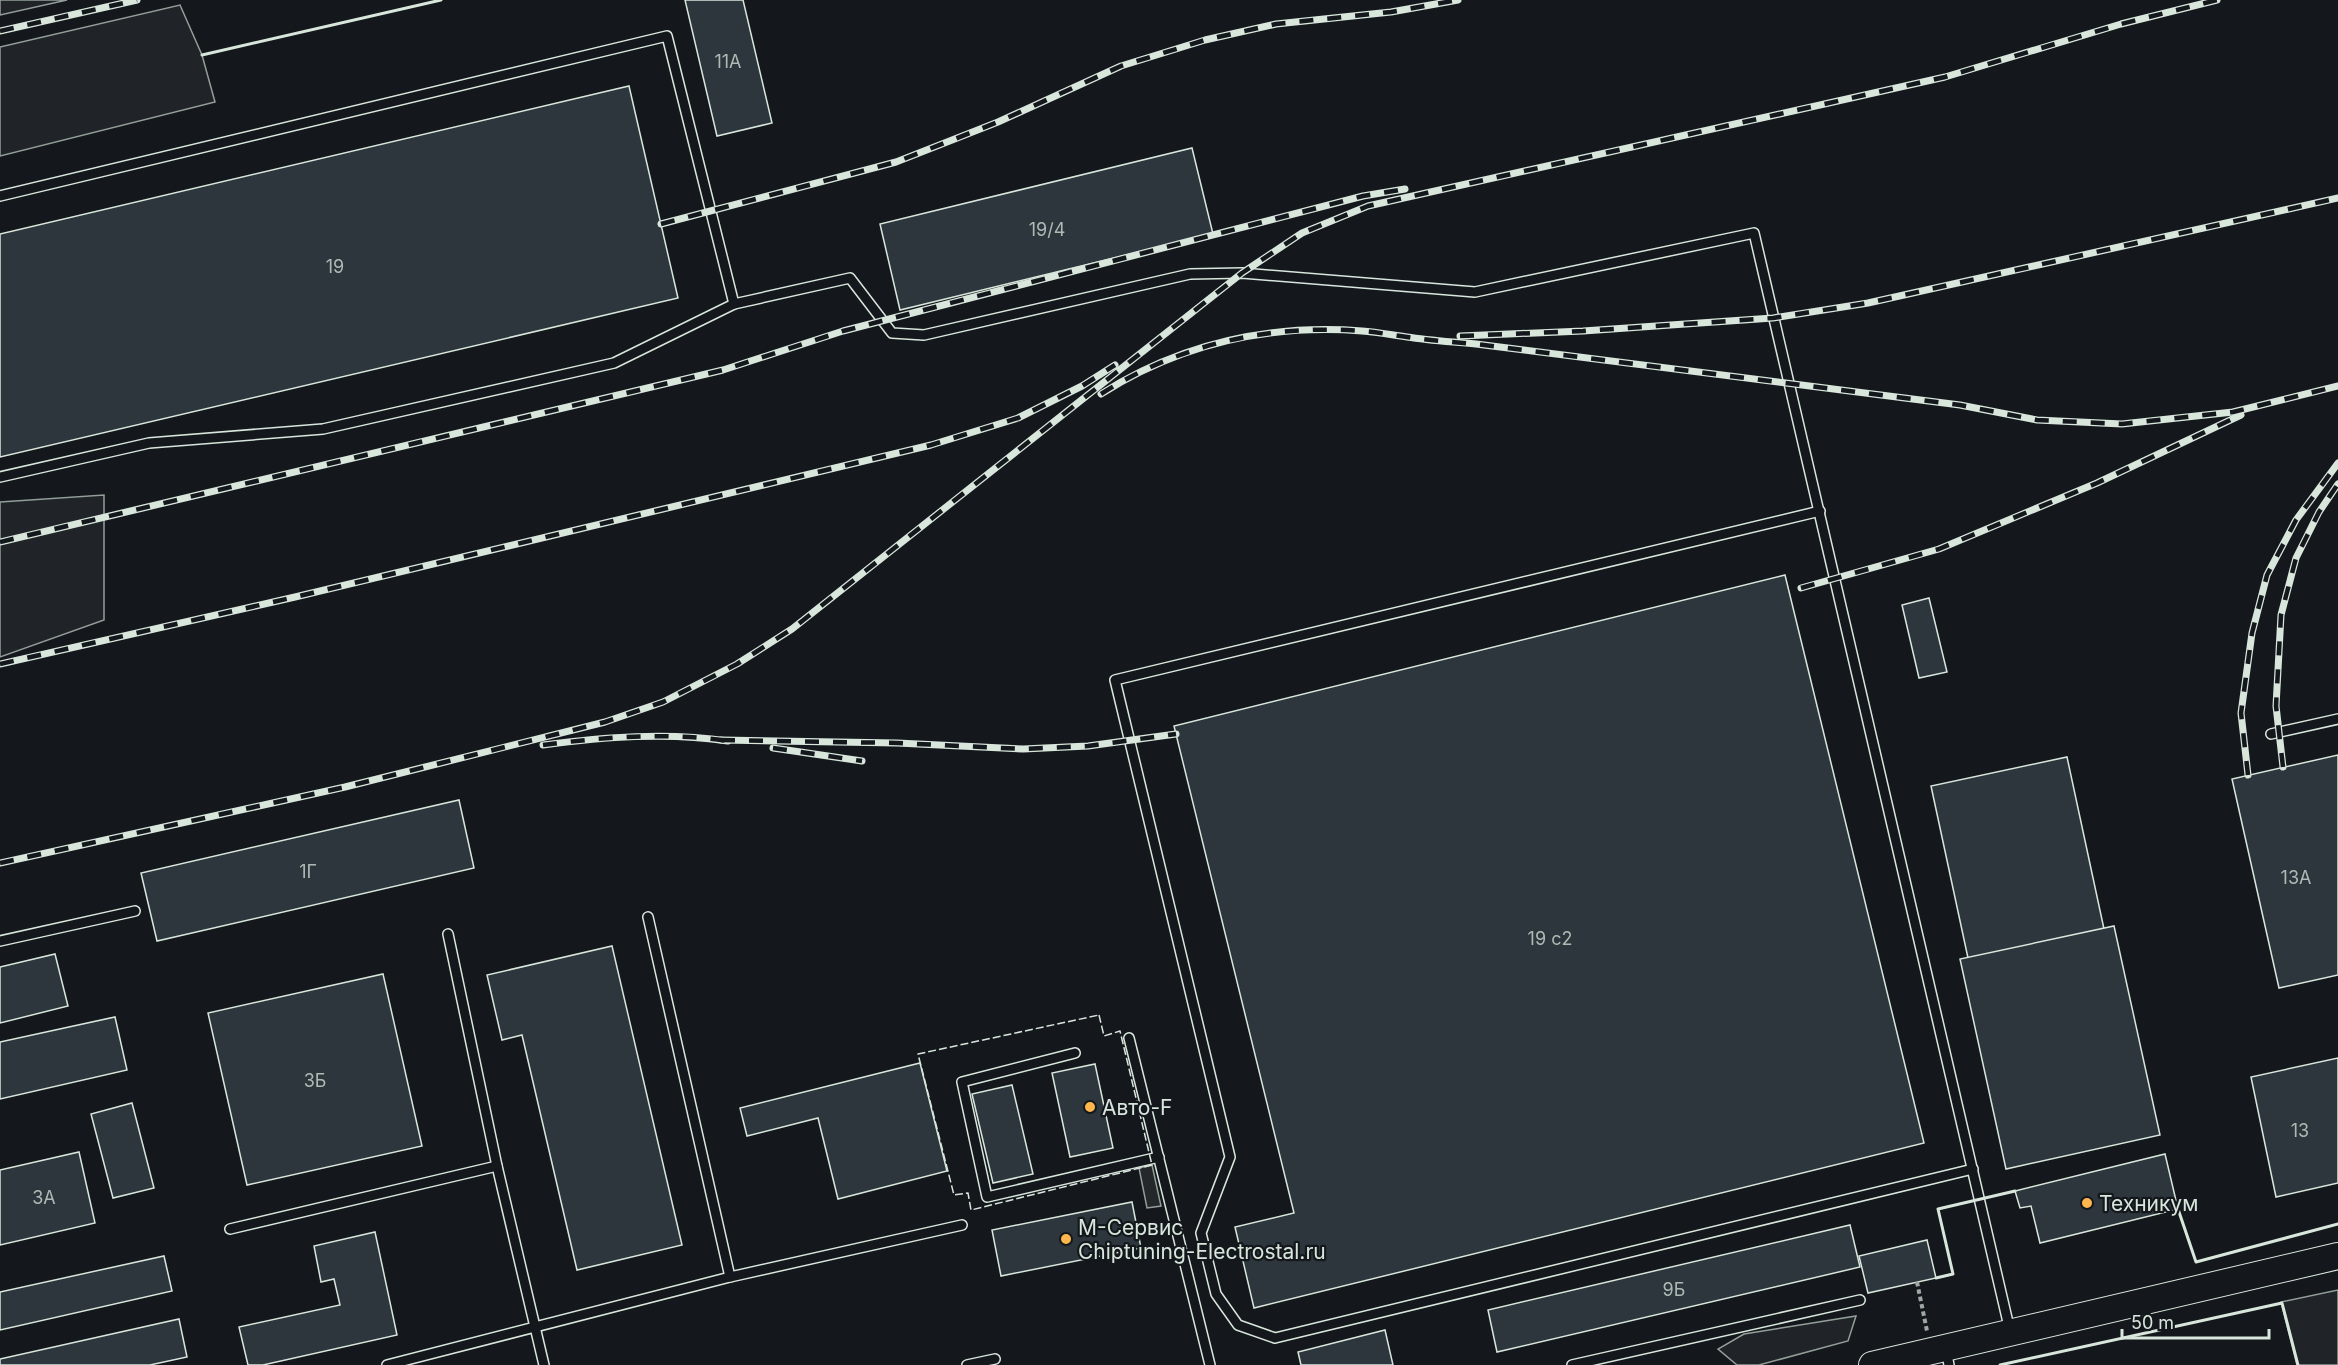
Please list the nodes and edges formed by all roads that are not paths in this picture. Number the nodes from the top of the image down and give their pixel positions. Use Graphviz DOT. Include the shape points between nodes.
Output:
graph roads {
  1 [pos="0,196"];
  2 [pos="734,304"];
  3 [pos="0,477"];
  4 [pos="1820,511"];
  5 [pos="2338,719"];
  6 [pos="2271,734"];
  7 [pos="135,911"];
  8 [pos="648,917"];
  9 [pos="448,934"];
  10 [pos="0,941"];
  11 [pos="1128,1038"];
  12 [pos="1075,1053"];
  13 [pos="1158,1157"];
  14 [pos="497,1166"];
  15 [pos="1973,1169"];
  16 [pos="962,1225"];
  17 [pos="230,1229"];
  18 [pos="2338,1256"];
  19 [pos="730,1277"];
  20 [pos="1860,1300"];
  21 [pos="536,1327"];
  22 [pos="2010,1333"];
  23 [pos="1941,1352"];
  24 [pos="995,1359"];
  25 [pos="387,1365"];
  26 [pos="544,1365"];
  27 [pos="968,1365"];
  28 [pos="1210,1365"];
  29 [pos="1572,1365"];
  30 [pos="1872,1365"];
  1 -- 2 [label="lane" via="667,36"];
  2 -- 3 [label="lane" via="615,363 323,429 150,444"];
  2 -- 4 [label="lane" via="850,278 892,333 924,335 1190,274 1242,273 1475,292 1754,233"];
  4 -- 15 [label="lane"];
  4 -- 15 [label="lane" via="1115,681 1230,1157 1201,1233 1216,1294 1238,1325 1275,1338"];
  5 -- 6 [label="lane"];
  7 -- 10 [label="lane"];
  8 -- 19 [label="lane"];
  9 -- 14 [label="lane"];
  11 -- 13 [label="lane"];
  12 -- 13 [label="lane" via="962,1082 987,1197"];
  13 -- 28 [label="lane"];
  14 -- 17 [label="lane"];
  14 -- 21 [label="lane"];
  15 -- 22 [label="lane"];
  16 -- 19 [label="lane"];
  18 -- 22 [label="main road"];
  19 -- 21 [label="lane"];
  20 -- 29 [label="lane"];
  21 -- 25 [label="lane"];
  21 -- 26 [label="lane"];
  22 -- 23 [label="main road"];
  23 -- 30 [label="main road"];
  24 -- 27 [label="lane"];
}
